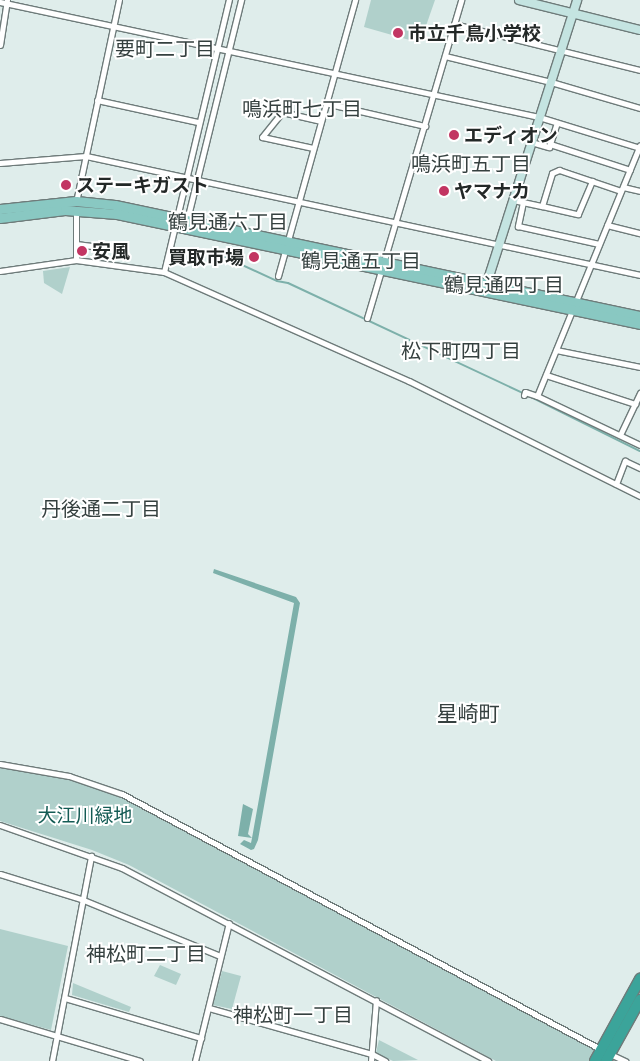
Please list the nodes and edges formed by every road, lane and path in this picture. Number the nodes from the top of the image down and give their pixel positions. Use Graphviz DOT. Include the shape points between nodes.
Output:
graph roads {
  1 [pos="119,0"];
  2 [pos="229,0"];
  3 [pos="241,0"];
  4 [pos="355,0"];
  5 [pos="461,0"];
  6 [pos="519,0"];
  7 [pos="577,0"];
  8 [pos="0,2"];
  9 [pos="7,2"];
  10 [pos="573,12"];
  11 [pos="454,24"];
  12 [pos="114,25"];
  13 [pos="640,30"];
  14 [pos="0,45"];
  15 [pos="218,46"];
  16 [pos="228,48"];
  17 [pos="561,48"];
  18 [pos="445,56"];
  19 [pos="640,70"];
  20 [pos="333,72"];
  21 [pos="551,82"];
  22 [pos="433,94"];
  23 [pos="98,100"];
  24 [pos="325,103"];
  25 [pos="640,108"];
  26 [pos="539,118"];
  27 [pos="320,121"];
  28 [pos="198,122"];
  29 [pos="557,123"];
  30 [pos="425,126"];
  31 [pos="531,142"];
  32 [pos="550,144"];
  33 [pos="640,146"];
  34 [pos="312,148"];
  35 [pos="86,156"];
  36 [pos="0,163"];
  37 [pos="630,170"];
  38 [pos="184,177"];
  39 [pos="197,180"];
  40 [pos="592,181"];
  41 [pos="622,189"];
  42 [pos="640,191"];
  43 [pos="512,200"];
  44 [pos="298,201"];
  45 [pos="523,202"];
  46 [pos="76,206"];
  47 [pos="542,206"];
  48 [pos="0,209"];
  49 [pos="0,218"];
  50 [pos="187,220"];
  51 [pos="174,222"];
  52 [pos="395,222"];
  53 [pos="607,225"];
  54 [pos="640,233"];
  55 [pos="76,244"];
  56 [pos="498,244"];
  57 [pos="599,244"];
  58 [pos="285,245"];
  59 [pos="102,247"];
  60 [pos="76,260"];
  61 [pos="591,264"];
  62 [pos="382,266"];
  63 [pos="0,271"];
  64 [pos="164,272"];
  65 [pos="640,275"];
  66 [pos="278,276"];
  67 [pos="485,288"];
  68 [pos="574,306"];
  69 [pos="640,316"];
  70 [pos="367,318"];
  71 [pos="640,324"];
  72 [pos="556,350"];
  73 [pos="640,367"];
  74 [pos="546,375"];
  75 [pos="640,393"];
  76 [pos="524,394"];
  77 [pos="537,396"];
  78 [pos="635,404"];
  79 [pos="620,436"];
  80 [pos="640,445"];
  81 [pos="640,468"];
  82 [pos="616,484"];
  83 [pos="640,496"];
  84 [pos="0,764"];
  85 [pos="0,825"];
  86 [pos="91,856"];
  87 [pos="0,874"];
  88 [pos="81,899"];
  89 [pos="229,923"];
  90 [pos="220,956"];
  91 [pos="640,979"];
  92 [pos="65,998"];
  93 [pos="376,1000"];
  94 [pos="640,1000"];
  95 [pos="209,1008"];
  96 [pos="0,1019"];
  97 [pos="57,1035"];
  98 [pos="201,1038"];
  99 [pos="372,1054"];
  100 [pos="606,1055"];
  101 [pos="52,1061"];
  102 [pos="140,1061"];
  103 [pos="195,1061"];
  104 [pos="372,1061"];
  105 [pos="385,1061"];
  106 [pos="488,1061"];
  107 [pos="595,1061"];
  108 [pos="625,1061"];
  1 -- 12 [label="street"];
  2 -- 15 [label="street"];
  3 -- 16 [label="street"];
  4 -- 20 [label="street"];
  5 -- 11 [label="street"];
  6 -- 10 [label="street"];
  7 -- 10 [label="street"];
  8 -- 9 [label="street"];
  9 -- 12 [label="street"];
  9 -- 14 [label="street"];
  10 -- 13 [label="street"];
  10 -- 17 [label="street"];
  11 -- 17 [label="street"];
  11 -- 18 [label="street"];
  12 -- 15 [label="street"];
  12 -- 23 [label="street"];
  15 -- 16 [label="street"];
  15 -- 28 [label="street"];
  16 -- 20 [label="street"];
  16 -- 39 [label="street"];
  17 -- 19 [label="street"];
  17 -- 21 [label="street"];
  18 -- 21 [label="street"];
  18 -- 22 [label="street"];
  20 -- 22 [label="street"];
  20 -- 24 [label="street"];
  21 -- 25 [label="street"];
  21 -- 26 [label="street"];
  22 -- 26 [label="street"];
  22 -- 30 [label="street"];
  23 -- 28 [label="street"];
  23 -- 35 [label="street"];
  24 -- 27 [label="street"];
  24 -- 30 [label="street"];
  26 -- 29 [label="street"];
  26 -- 31 [label="street"];
  27 -- 34 [label="street"];
  27 -- 34 [label="street" via="282,112 262,137"];
  28 -- 38 [label="street"];
  29 -- 32 [label="street"];
  29 -- 33 [label="street"];
  30 -- 52 [label="street"];
  31 -- 32 [label="street" via="549,148"];
  31 -- 43 [label="street"];
  32 -- 37 [label="street"];
  33 -- 37 [label="street"];
  34 -- 44 [label="street"];
  35 -- 36 [label="street"];
  35 -- 38 [label="street"];
  35 -- 46 [label="street"];
  37 -- 41 [label="street"];
  38 -- 39 [label="street"];
  38 -- 51 [label="street"];
  39 -- 44 [label="street"];
  39 -- 50 [label="street"];
  40 -- 41 [label="street"];
  40 -- 47 [label="street" via="578,214"];
  40 -- 47 [label="street" via="560,170 552,173"];
  41 -- 42 [label="street"];
  41 -- 53 [label="street"];
  43 -- 45 [label="street"];
  43 -- 56 [label="street"];
  44 -- 52 [label="street"];
  44 -- 58 [label="street"];
  45 -- 47 [label="street"];
  45 -- 57 [label="street" via="518,226"];
  46 -- 48 [label="main road"];
  46 -- 49 [label="main road"];
  46 -- 51 [label="main road"];
  46 -- 55 [label="street"];
  50 -- 51 [label="main road"];
  50 -- 58 [label="main road"];
  51 -- 58 [label="main road"];
  51 -- 64 [label="street"];
  52 -- 56 [label="street"];
  52 -- 62 [label="street"];
  53 -- 54 [label="street"];
  53 -- 57 [label="street"];
  55 -- 59 [label="street"];
  55 -- 60 [label="street"];
  56 -- 61 [label="street"];
  56 -- 67 [label="street"];
  57 -- 61 [label="street"];
  58 -- 62 [label="main road"];
  58 -- 66 [label="street"];
  60 -- 63 [label="street"];
  60 -- 64 [label="street"];
  61 -- 65 [label="street"];
  61 -- 68 [label="street"];
  62 -- 67 [label="main road"];
  62 -- 70 [label="street"];
  64 -- 82 [label="street" via="409,381"];
  67 -- 68 [label="main road"];
  68 -- 69 [label="main road"];
  68 -- 71 [label="main road"];
  68 -- 72 [label="street"];
  72 -- 73 [label="street"];
  72 -- 74 [label="street"];
  74 -- 77 [label="street"];
  74 -- 78 [label="street"];
  75 -- 78 [label="street"];
  76 -- 77 [label="street"];
  77 -- 79 [label="street"];
  78 -- 79 [label="street"];
  79 -- 80 [label="street"];
  81 -- 82 [label="street" via="625,461"];
  82 -- 83 [label="street"];
  84 -- 100 [label="street" via="69,776 122,794"];
  85 -- 86 [label="street"];
  86 -- 88 [label="street"];
  86 -- 89 [label="street"];
  87 -- 88 [label="street"];
  88 -- 90 [label="street"];
  88 -- 92 [label="street"];
  89 -- 90 [label="street"];
  89 -- 93 [label="street"];
  90 -- 95 [label="street"];
  91 -- 100 [label="highway"];
  92 -- 97 [label="street"];
  92 -- 98 [label="street"];
  93 -- 99 [label="street"];
  93 -- 106 [label="street"];
  94 -- 100 [label="highway"];
  95 -- 98 [label="street"];
  95 -- 99 [label="street"];
  96 -- 97 [label="street"];
  97 -- 101 [label="street"];
  97 -- 102 [label="street"];
  98 -- 103 [label="street"];
  99 -- 104 [label="street"];
  99 -- 105 [label="street"];
  100 -- 107 [label="highway"];
  100 -- 108 [label="street"];
}
